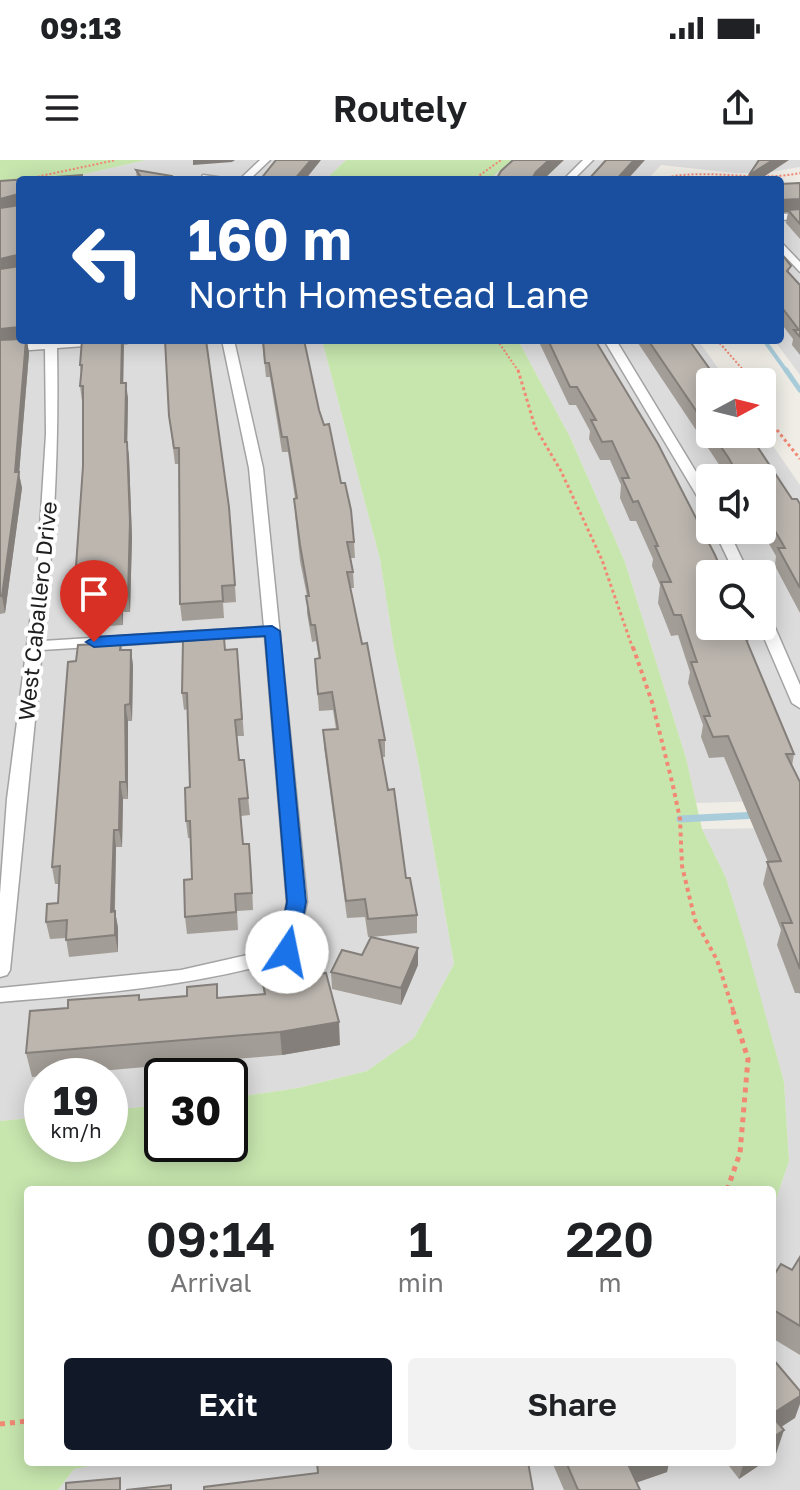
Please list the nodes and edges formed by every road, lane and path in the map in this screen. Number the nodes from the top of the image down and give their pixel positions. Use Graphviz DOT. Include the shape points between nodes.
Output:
graph roads {
  1 [pos="116,160"];
  2 [pos="265,160"];
  3 [pos="501,160"];
  4 [pos="588,160"];
  5 [pos="800,173"];
  6 [pos="40,176"];
  7 [pos="248,176"];
  8 [pos="479,176"];
  9 [pos="572,176"];
  10 [pos="674,176"];
  11 [pos="703,176"];
  12 [pos="772,176"];
  13 [pos="784,249"];
  14 [pos="800,269"];
  15 [pos="76,344"];
  16 [pos="229,344"];
  17 [pos="500,344"];
  18 [pos="612,344"];
  19 [pos="721,344"];
  20 [pos="51,346"];
  21 [pos="0,349"];
  22 [pos="742,368"];
  23 [pos="776,429"];
  24 [pos="800,459"];
  25 [pos="696,483"];
  26 [pos="272,631"];
  27 [pos="772,640"];
  28 [pos="35,646"];
  29 [pos="800,703"];
  30 [pos="8,800"];
  31 [pos="0,970"];
  32 [pos="0,995"];
  33 [pos="728,1186"];
  34 [pos="24,1421"];
  35 [pos="0,1424"];
  1 -- 6 [label="path"];
  2 -- 7 [label="street"];
  3 -- 8 [label="path"];
  4 -- 9 [label="street"];
  5 -- 12 [label="path"];
  10 -- 11 [label="path"];
  13 -- 14 [label="street"];
  15 -- 20 [label="street"];
  16 -- 26 [label="street" via="256,468"];
  17 -- 33 [label="path" via="518,370 535,427 602,560 652,702 680,819 682,866 695,920 717,960 748,1059 740,1153"];
  18 -- 25 [label="street"];
  19 -- 22 [label="path"];
  20 -- 21 [label="street"];
  20 -- 28 [label="street, West Caballero Drive" via="52,434"];
  23 -- 24 [label="path"];
  26 -- 28 [label="street"];
  26 -- 32 [label="street" via="297,902 287,952 246,966 171,979"];
  27 -- 29 [label="street"];
  28 -- 30 [label="street, West Caballero Drive"];
  30 -- 31 [label="street, West Caballero Drive" via="8,915"];
  34 -- 35 [label="path"];
}
